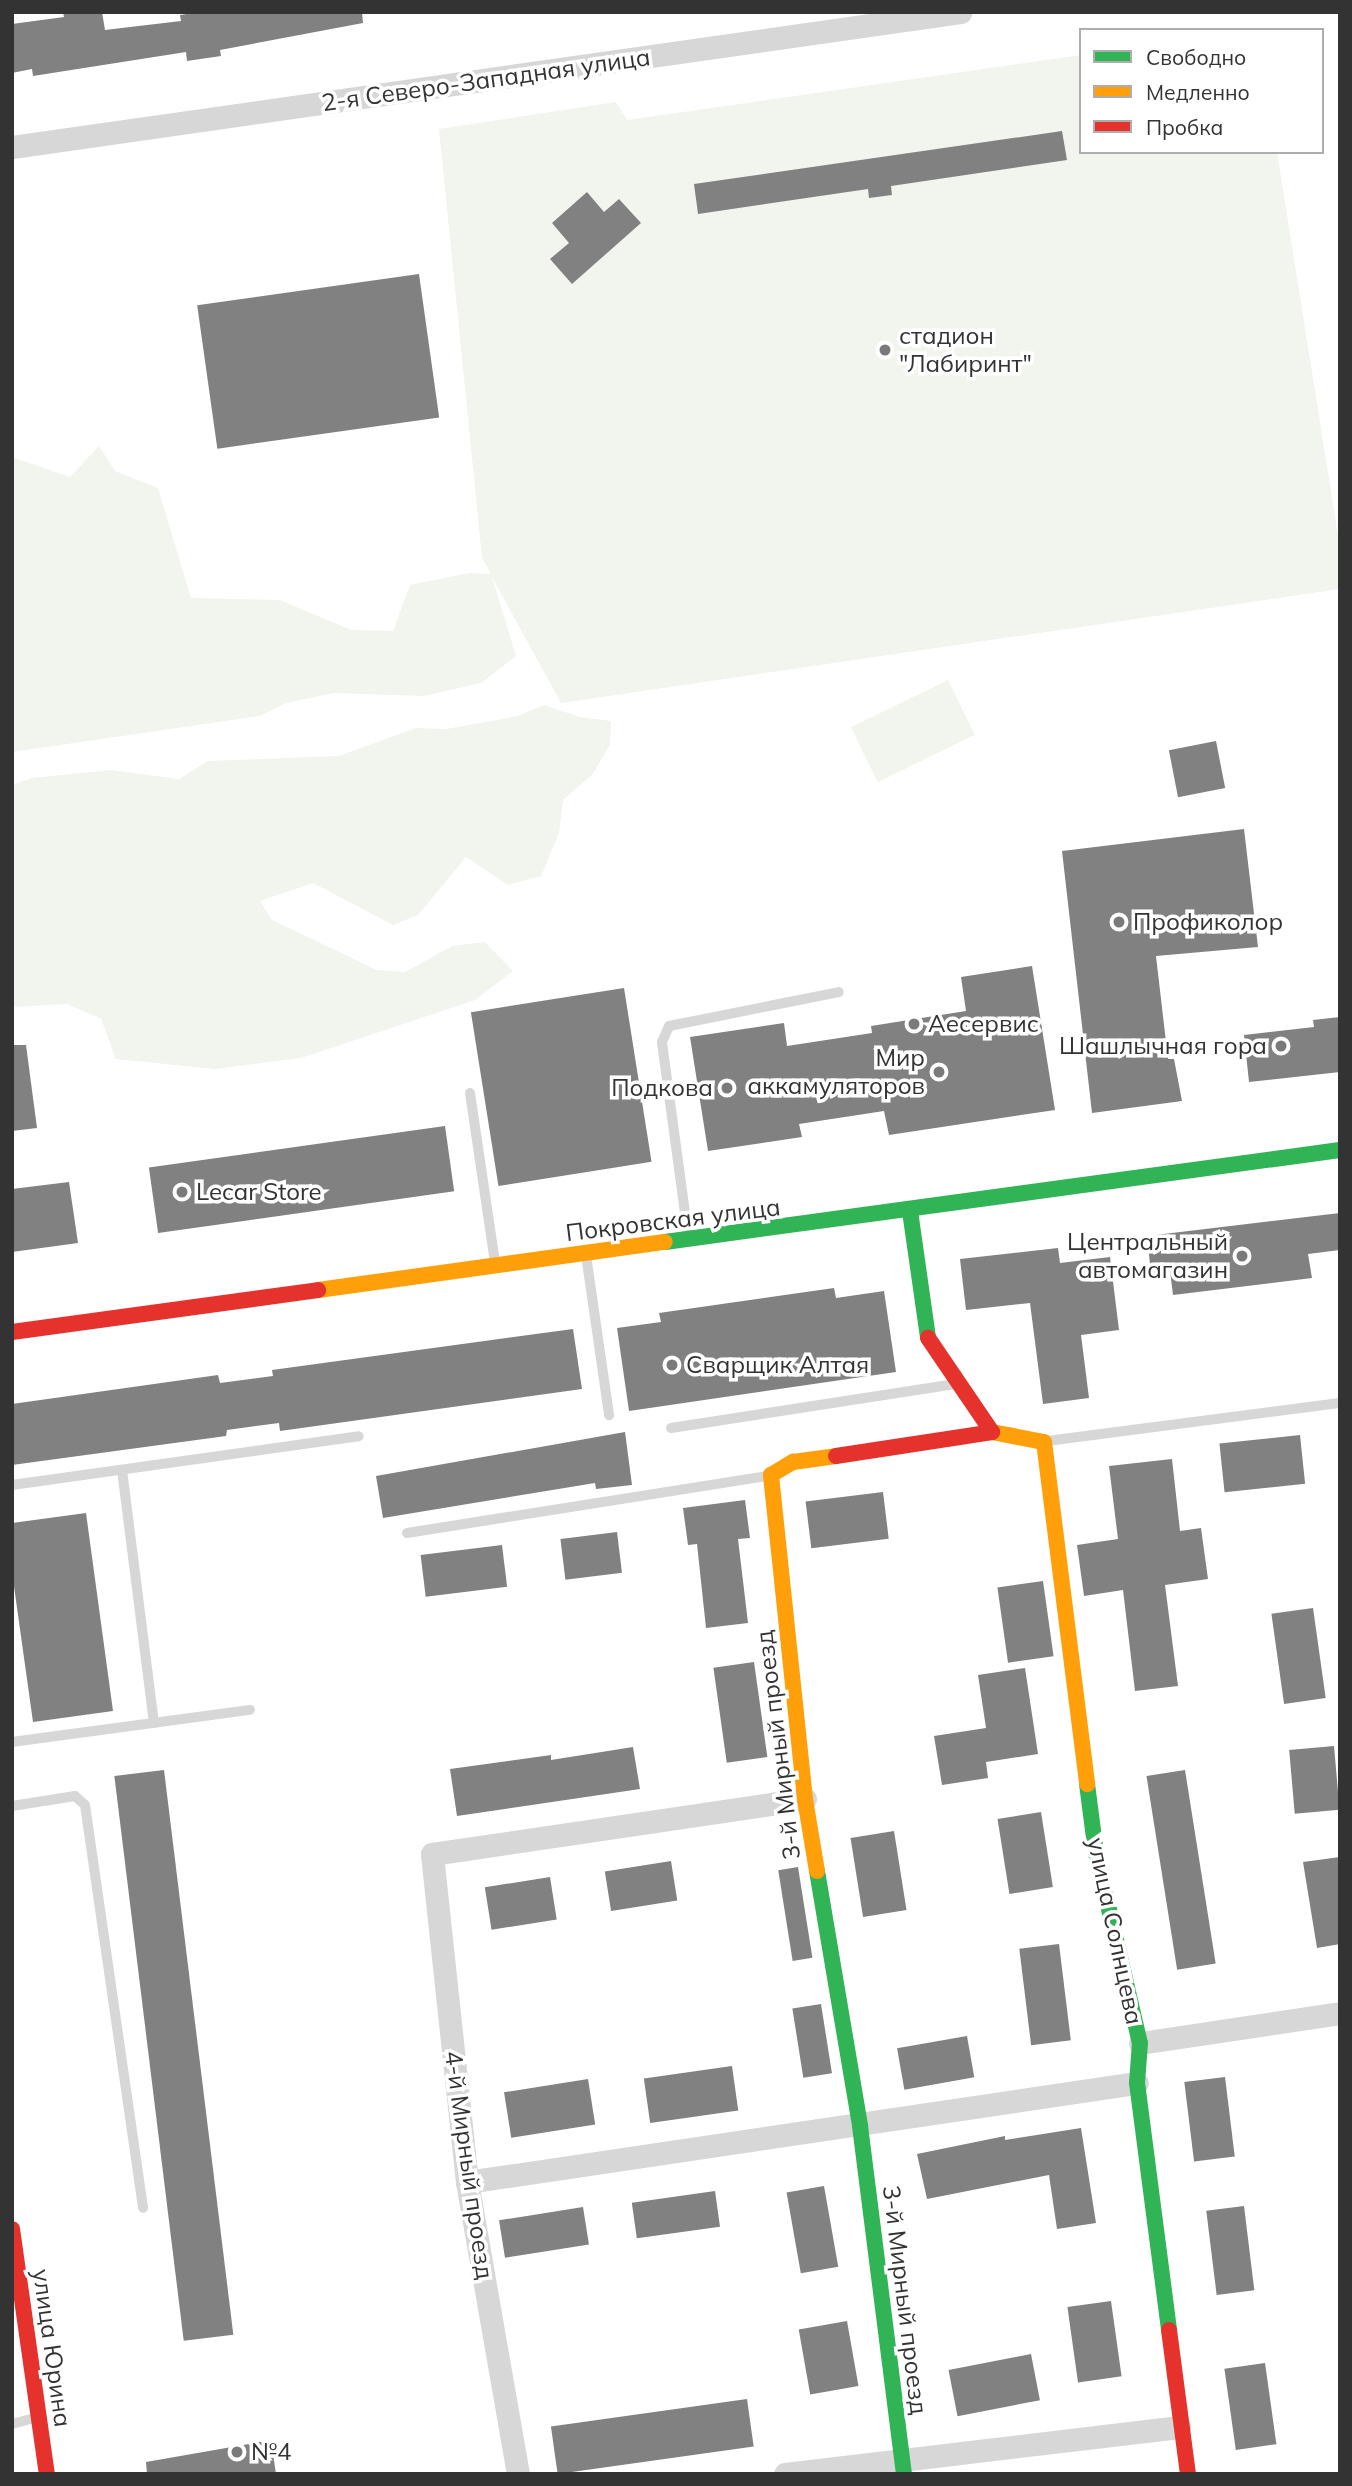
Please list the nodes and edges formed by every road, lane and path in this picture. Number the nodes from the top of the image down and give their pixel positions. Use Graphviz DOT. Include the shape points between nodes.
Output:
graph roads {
  1 [pos="960,12"];
  2 [pos="872,19"];
  3 [pos="12,147"];
  4 [pos="839,992"];
  5 [pos="470,1093"];
  6 [pos="1340,1150"];
  7 [pos="911,1211"];
  8 [pos="689,1242"];
  9 [pos="586,1254"];
  10 [pos="496,1265"];
  11 [pos="12,1332"];
  12 [pos="957,1384"];
  13 [pos="1340,1403"];
  14 [pos="609,1415"];
  15 [pos="671,1428"];
  16 [pos="992,1432"];
  17 [pos="359,1436"];
  18 [pos="1044,1442"];
  19 [pos="122,1470"];
  20 [pos="771,1475"];
  21 [pos="12,1485"];
  22 [pos="407,1533"];
  23 [pos="250,1710"];
  24 [pos="154,1723"];
  25 [pos="12,1742"];
  26 [pos="805,1799"];
  27 [pos="12,1806"];
  28 [pos="1340,2013"];
  29 [pos="1140,2043"];
  30 [pos="1137,2083"];
  31 [pos="860,2126"];
  32 [pos="467,2182"];
  33 [pos="144,2208"];
  34 [pos="12,2229"];
  35 [pos="38,2417"];
  36 [pos="12,2424"];
  37 [pos="1179,2427"];
  38 [pos="903,2467"];
  39 [pos="47,2474"];
  40 [pos="518,2474"];
  41 [pos="785,2474"];
  42 [pos="1188,2474"];
  1 -- 2 [label="street, 2-я Северо-Западная улица"];
  2 -- 3 [label="street, 2-я Северо-Западная улица"];
  4 -- 8 [label="lane" via="668,1026 662,1042"];
  5 -- 10 [label="lane"];
  6 -- 7 [label="street, Покровская улица"];
  7 -- 8 [label="street, Покровская улица"];
  7 -- 12 [label="street" via="929,1343"];
  8 -- 9 [label="street, Покровская улица"];
  9 -- 10 [label="street, Покровская улица"];
  9 -- 14 [label="lane"];
  10 -- 11 [label="street, Покровская улица"];
  12 -- 15 [label="lane"];
  12 -- 16 [label="street"];
  13 -- 18 [label="lane"];
  16 -- 18 [label="street"];
  16 -- 20 [label="street" via="793,1462"];
  17 -- 19 [label="lane"];
  18 -- 29 [label="street, улица Солнцева" via="1096,1853"];
  19 -- 21 [label="lane"];
  19 -- 24 [label="lane"];
  20 -- 22 [label="lane"];
  20 -- 26 [label="street, 3-й Мирный проезд"];
  23 -- 24 [label="lane"];
  24 -- 25 [label="lane"];
  26 -- 31 [label="street, 3-й Мирный проезд"];
  26 -- 32 [label="street, 4-й Мирный проезд" via="432,1854"];
  27 -- 33 [label="lane" via="75,1796 85,1805"];
  28 -- 29 [label="street"];
  29 -- 30 [label="street, улица Солнцева"];
  30 -- 31 [label="street"];
  30 -- 37 [label="street, улица Солнцева"];
  31 -- 32 [label="street"];
  31 -- 38 [label="street, 3-й Мирный проезд"];
  32 -- 40 [label="street, 4-й Мирный проезд"];
  34 -- 35 [label="street, улица Юрина"];
  35 -- 36 [label="lane"];
  35 -- 39 [label="street, улица Юрина"];
  37 -- 38 [label="street"];
  37 -- 42 [label="street, улица Солнцева"];
  38 -- 41 [label="street"];
}
